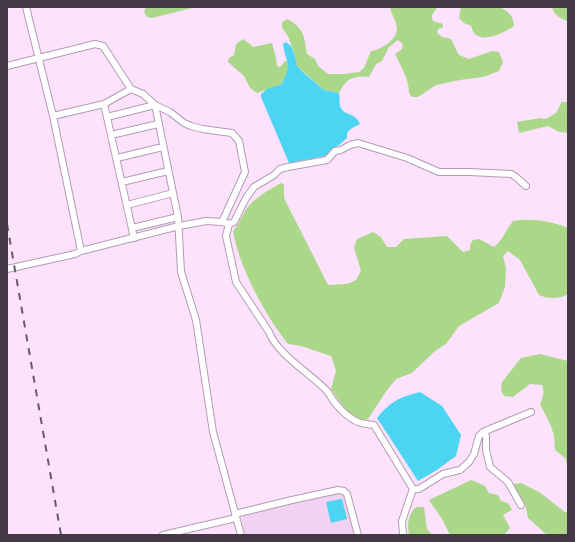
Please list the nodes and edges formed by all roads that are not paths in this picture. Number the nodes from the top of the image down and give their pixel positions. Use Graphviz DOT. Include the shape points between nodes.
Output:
graph roads {
  1 [pos="26,7"];
  2 [pos="40,58"];
  3 [pos="7,66"];
  4 [pos="131,89"];
  5 [pos="104,104"];
  6 [pos="155,105"];
  7 [pos="53,116"];
  8 [pos="107,117"];
  9 [pos="158,124"];
  10 [pos="111,135"];
  11 [pos="163,147"];
  12 [pos="117,158"];
  13 [pos="168,171"];
  14 [pos="122,182"];
  15 [pos="526,186"];
  16 [pos="173,193"];
  17 [pos="127,205"];
  18 [pos="178,217"];
  19 [pos="222,222"];
  20 [pos="229,224"];
  21 [pos="179,226"];
  22 [pos="132,228"];
  23 [pos="134,238"];
  24 [pos="80,251"];
  25 [pos="7,269"];
  26 [pos="531,412"];
  27 [pos="482,432"];
  28 [pos="414,489"];
  29 [pos="521,505"];
  30 [pos="236,516"];
  31 [pos="163,535"];
  32 [pos="241,535"];
  33 [pos="358,535"];
  34 [pos="403,535"];
  1 -- 2 [label="street"];
  2 -- 3 [label="street"];
  2 -- 4 [label="street" via="100,44"];
  2 -- 7 [label="street"];
  4 -- 5 [label="street"];
  4 -- 6 [label="street" via="143,94"];
  5 -- 7 [label="street"];
  5 -- 8 [label="street"];
  6 -- 8 [label="street"];
  6 -- 9 [label="street"];
  6 -- 19 [label="street" via="191,126 227,131 239,141 245,172"];
  7 -- 24 [label="street"];
  8 -- 10 [label="street"];
  9 -- 10 [label="street"];
  9 -- 11 [label="street"];
  10 -- 12 [label="street"];
  11 -- 12 [label="street"];
  11 -- 13 [label="street"];
  12 -- 14 [label="street"];
  13 -- 14 [label="street"];
  13 -- 16 [label="street"];
  14 -- 17 [label="street"];
  15 -- 20 [label="street" via="511,174 440,172 389,152 354,143 335,151 327,160 280,169 268,180 254,187 234,222"];
  16 -- 17 [label="street"];
  16 -- 18 [label="street"];
  17 -- 22 [label="street"];
  18 -- 21 [label="street"];
  18 -- 22 [label="street"];
  19 -- 20 [label="street"];
  19 -- 21 [label="street" via="206,221"];
  20 -- 28 [label="street" via="226,236 236,282 270,332 272,340 297,366 328,392 346,414 354,420 374,425"];
  21 -- 23 [label="street"];
  21 -- 30 [label="street" via="181,272 196,320 213,432"];
  22 -- 23 [label="street"];
  23 -- 24 [label="street"];
  24 -- 25 [label="street"];
  26 -- 27 [label="street"];
  27 -- 28 [label="street" via="474,454 460,470 443,474 419,489"];
  27 -- 29 [label="street" via="486,436 490,467 508,482"];
  28 -- 34 [label="street" via="402,521"];
  30 -- 31 [label="street"];
  30 -- 32 [label="street"];
  30 -- 33 [label="street" via="338,490 347,494"];
}
